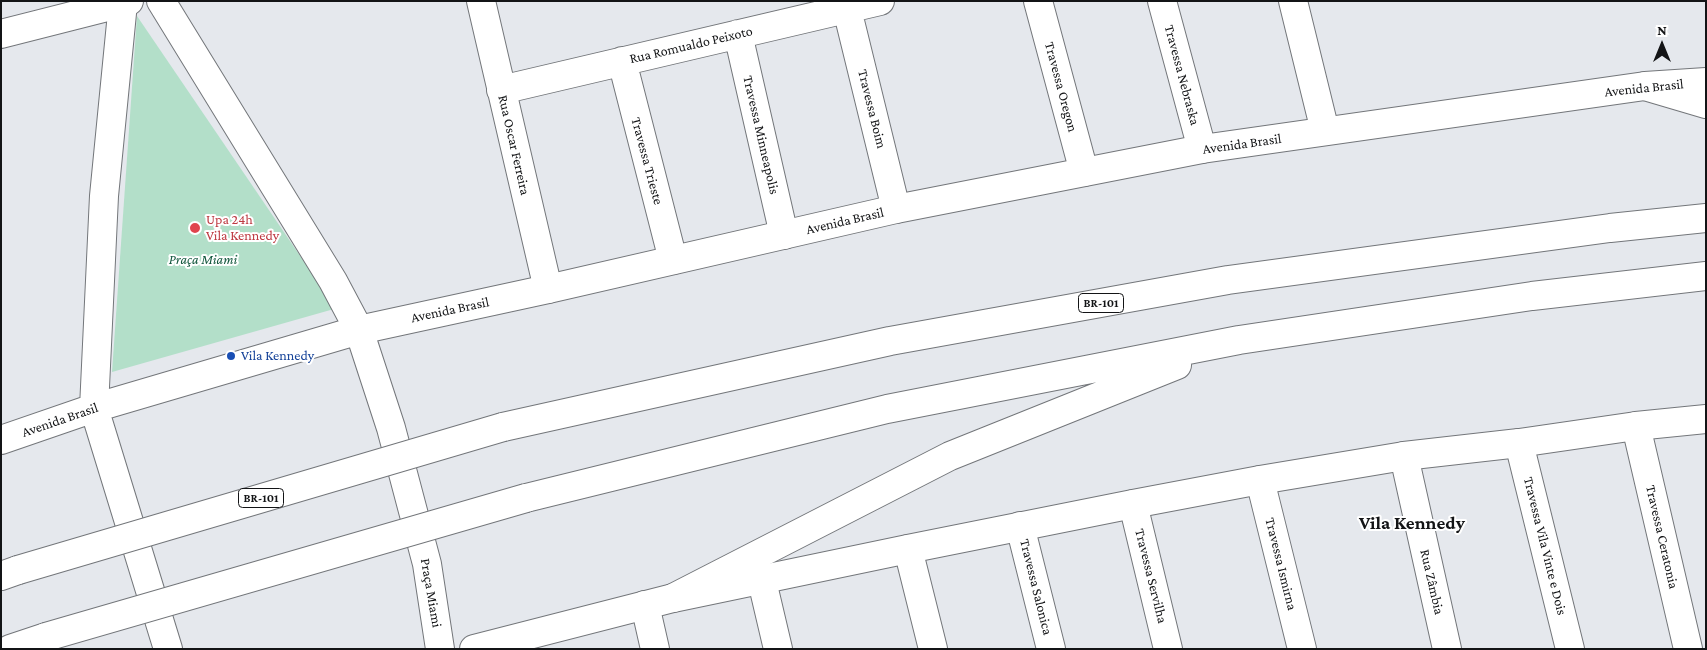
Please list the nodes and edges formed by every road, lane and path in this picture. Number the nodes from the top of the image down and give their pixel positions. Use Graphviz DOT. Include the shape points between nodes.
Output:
graph roads {
  1 [pos="161,1"];
  2 [pos="481,1"];
  3 [pos="880,1"];
  4 [pos="1038,1"];
  5 [pos="1162,1"];
  6 [pos="1293,1"];
  7 [pos="125,2"];
  8 [pos="847,9"];
  9 [pos="1,34"];
  10 [pos="738,34"];
  11 [pos="622,61"];
  12 [pos="1706,82"];
  13 [pos="1645,86"];
  14 [pos="501,90"];
  15 [pos="1706,104"];
  16 [pos="1325,132"];
  17 [pos="1202,149"];
  18 [pos="1084,172"];
  19 [pos="896,209"];
  20 [pos="1706,218"];
  21 [pos="784,235"];
  22 [pos="673,260"];
  23 [pos="1706,276"];
  24 [pos="548,289"];
  25 [pos="359,330"];
  26 [pos="1239,340"];
  27 [pos="94,408"];
  28 [pos="1706,419"];
  29 [pos="1636,426"];
  30 [pos="1,440"];
  31 [pos="1519,444"];
  32 [pos="1404,456"];
  33 [pos="1260,480"];
  34 [pos="1133,504"];
  35 [pos="1020,526"];
  36 [pos="908,549"];
  37 [pos="10,573"];
  38 [pos="762,580"];
  39 [pos="673,598"];
  40 [pos="645,605"];
  41 [pos="532,642"];
  42 [pos="10,649"];
  43 [pos="168,649"];
  44 [pos="440,649"];
  45 [pos="474,649"];
  46 [pos="655,649"];
  47 [pos="778,649"];
  48 [pos="932,649"];
  49 [pos="1051,649"];
  50 [pos="1168,649"];
  51 [pos="1302,649"];
  52 [pos="1447,649"];
  53 [pos="1570,649"];
  54 [pos="1688,649"];
  1 -- 25 [label="main road, Praça Miami" via="333,281"];
  2 -- 14 [label="main road, Rua Oscar Ferreira"];
  3 -- 8 [label="main road, Rua Romualdo Peixoto"];
  4 -- 18 [label="main road, Travessa Oregon"];
  5 -- 17 [label="main road, Travessa Nebraska"];
  6 -- 16 [label="main road"];
  7 -- 9 [label="main road"];
  7 -- 27 [label="main road" via="104,196"];
  8 -- 10 [label="main road, Rua Romualdo Peixoto"];
  8 -- 19 [label="main road, Travessa Boim"];
  10 -- 11 [label="main road, Rua Romualdo Peixoto"];
  10 -- 21 [label="main road, Travessa Minneapolis"];
  11 -- 14 [label="main road, Rua Romualdo Peixoto"];
  11 -- 22 [label="main road, Travessa Trieste"];
  12 -- 13 [label="main road, Avenida Brasil"];
  13 -- 15 [label="main road"];
  13 -- 16 [label="main road, Avenida Brasil"];
  14 -- 24 [label="main road, Rua Oscar Ferreira"];
  16 -- 17 [label="main road, Avenida Brasil"];
  17 -- 18 [label="main road, Avenida Brasil"];
  18 -- 19 [label="main road, Avenida Brasil"];
  19 -- 21 [label="main road, Avenida Brasil"];
  20 -- 37 [label="main road, BR-101, bridge" via="1228,280 890,341 503,427"];
  21 -- 22 [label="main road, Avenida Brasil"];
  22 -- 24 [label="main road, Avenida Brasil"];
  23 -- 26 [label="main road" via="1532,296"];
  24 -- 25 [label="main road, Avenida Brasil"];
  25 -- 27 [label="main road, Avenida Brasil"];
  25 -- 44 [label="main road, Praça Miami" via="392,428 425,555"];
  26 -- 39 [label="main road" via="950,456"];
  26 -- 42 [label="main road, bridge" via="886,409 526,498"];
  27 -- 30 [label="main road, Avenida Brasil"];
  27 -- 43 [label="main road"];
  28 -- 29 [label="main road"];
  29 -- 31 [label="main road"];
  29 -- 54 [label="main road, Travessa Ceratonia"];
  31 -- 32 [label="main road"];
  31 -- 53 [label="main road, Travessa Vila Vinte e Dois"];
  32 -- 33 [label="main road"];
  32 -- 52 [label="main road, Rua Zâmbia"];
  33 -- 34 [label="main road"];
  33 -- 51 [label="main road, Travessa Ismirna"];
  34 -- 35 [label="main road"];
  34 -- 50 [label="main road, Travessa Servilha"];
  35 -- 36 [label="main road"];
  35 -- 49 [label="main road, Travessa Salonica"];
  36 -- 38 [label="main road"];
  36 -- 48 [label="main road"];
  38 -- 39 [label="main road"];
  38 -- 47 [label="main road"];
  39 -- 40 [label="main road"];
  40 -- 41 [label="main road"];
  40 -- 46 [label="main road"];
  41 -- 45 [label="main road"];
}
